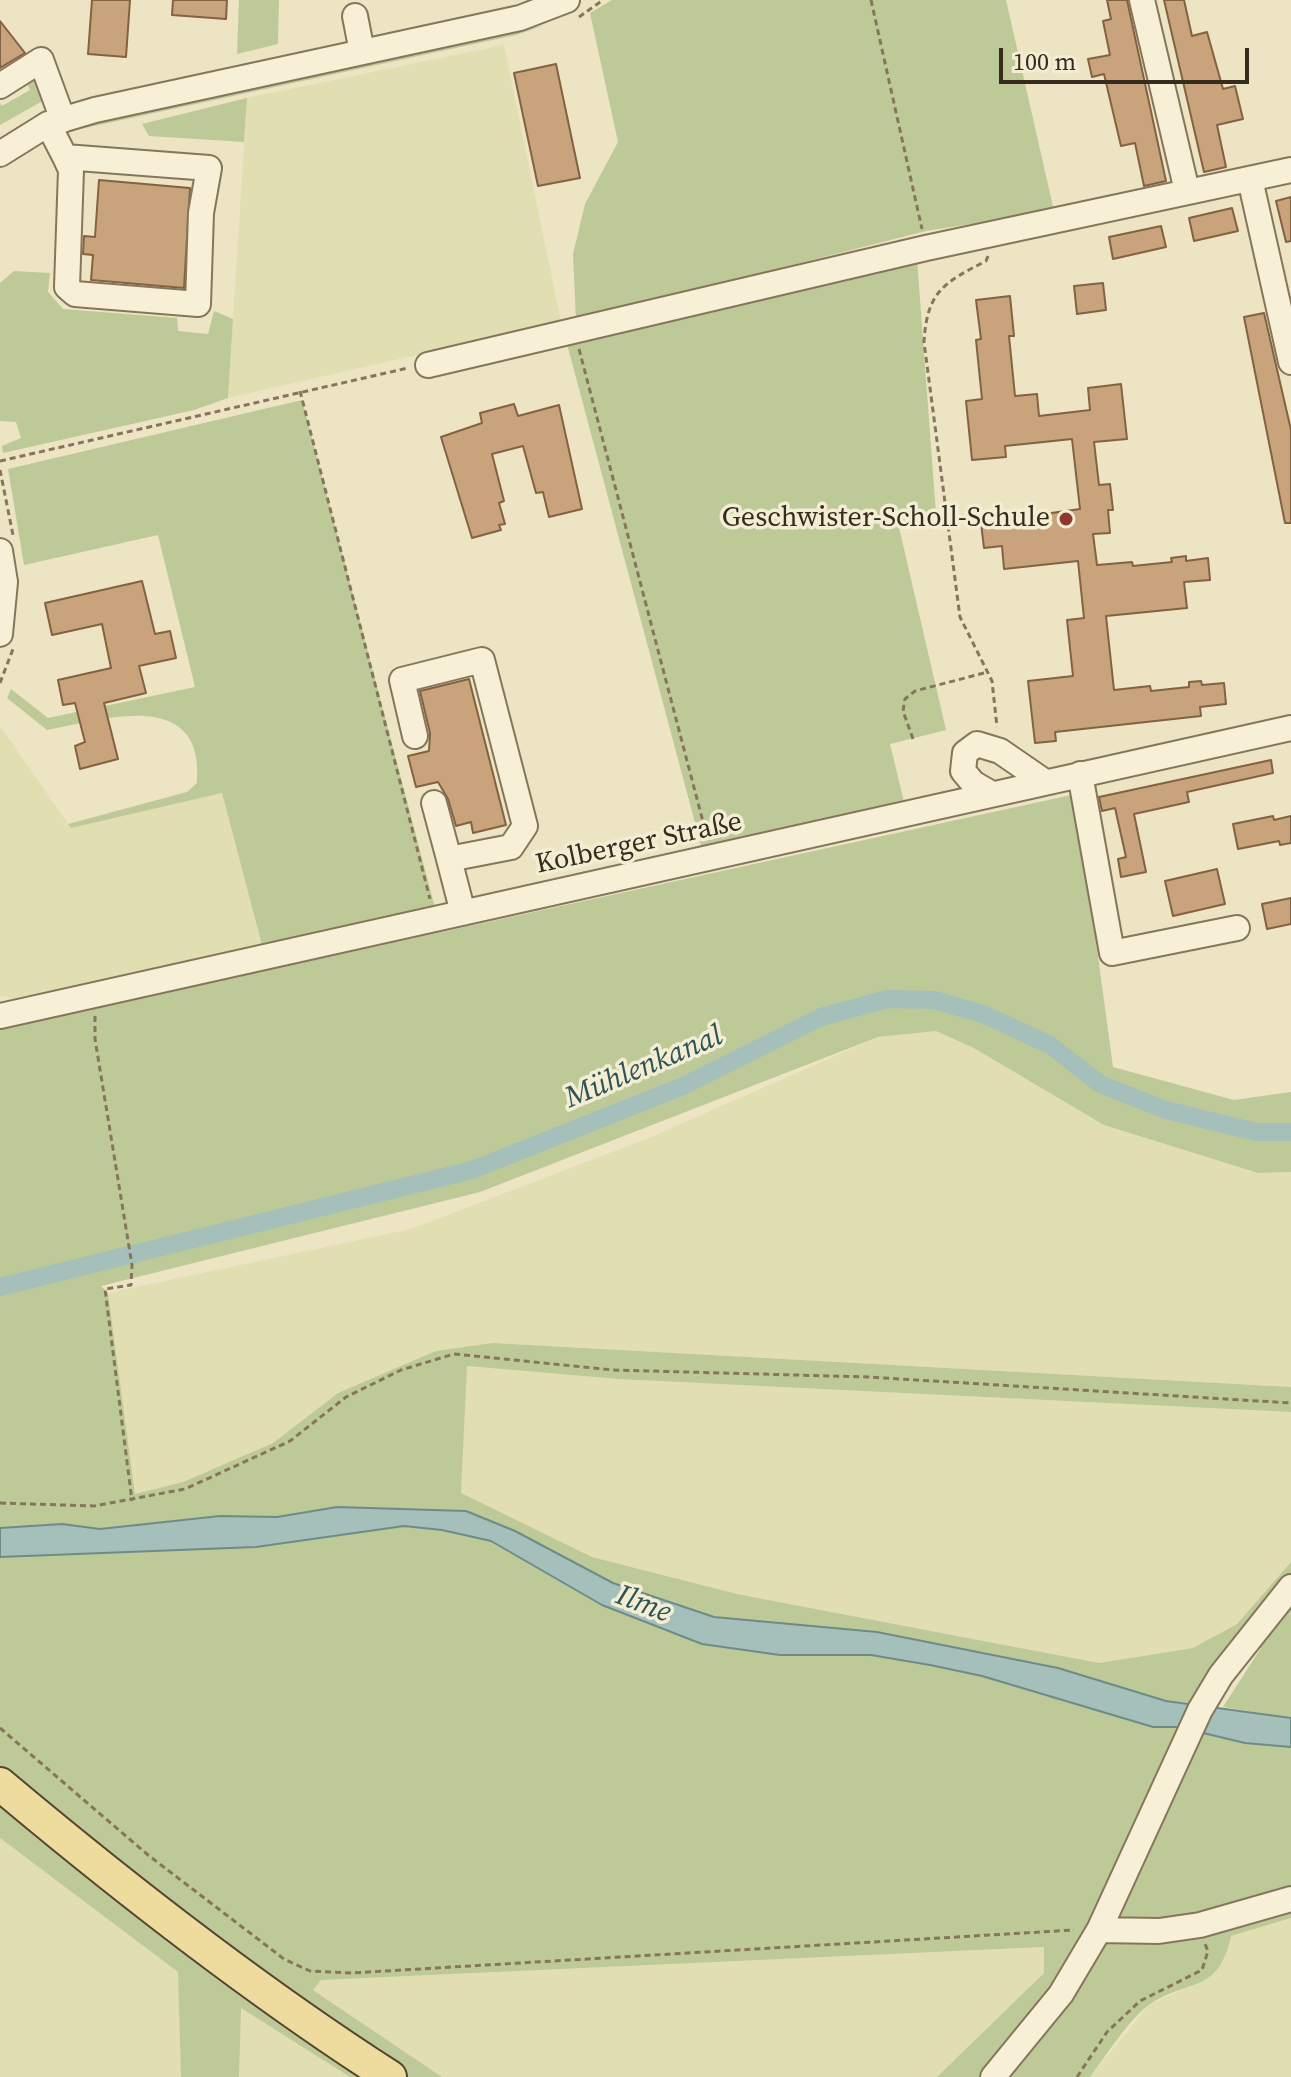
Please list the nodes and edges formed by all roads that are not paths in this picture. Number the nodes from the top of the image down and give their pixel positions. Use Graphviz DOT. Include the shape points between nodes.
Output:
graph roads {
  1 [pos="567,0"];
  2 [pos="1142,0"];
  3 [pos="355,16"];
  4 [pos="362,52"];
  5 [pos="0,86"];
  6 [pos="55,122"];
  7 [pos="0,154"];
  8 [pos="65,157"];
  9 [pos="1291,170"];
  10 [pos="1250,179"];
  11 [pos="1187,191"];
  12 [pos="1291,362"];
  13 [pos="428,365"];
  14 [pos="0,551"];
  15 [pos="0,634"];
  16 [pos="1291,728"];
  17 [pos="415,736"];
  18 [pos="1080,774"];
  19 [pos="1045,782"];
  20 [pos="992,794"];
  21 [pos="434,803"];
  22 [pos="449,859"];
  23 [pos="463,913"];
  24 [pos="1237,928"];
  25 [pos="0,1016"];
  26 [pos="1291,1587"];
  27 [pos="0,1784"];
  28 [pos="1291,1899"];
  29 [pos="1099,1930"];
  30 [pos="390,2077"];
  31 [pos="993,2077"];
  1 -- 4 [label="street" via="520,18"];
  2 -- 11 [label="street"];
  3 -- 4 [label="street"];
  4 -- 6 [label="street"];
  5 -- 6 [label="street" via="41,60"];
  6 -- 7 [label="street"];
  6 -- 8 [label="street"];
  8 -- 8 [label="street" via="209,168 201,213 198,304 75,294 67,287 71,170"];
  9 -- 10 [label="street"];
  10 -- 11 [label="street"];
  10 -- 12 [label="street"];
  11 -- 13 [label="street"];
  14 -- 15 [label="street" via="5,582"];
  16 -- 18 [label="street, Kolberger Straße"];
  17 -- 22 [label="street" via="402,680 482,660 525,826 511,847"];
  18 -- 19 [label="street, Kolberger Straße"];
  18 -- 24 [label="street" via="1112,953"];
  19 -- 20 [label="street, Kolberger Straße"];
  19 -- 20 [label="street" via="1000,751 977,744 965,753 963,771"];
  20 -- 23 [label="street, Kolberger Straße"];
  21 -- 22 [label="street"];
  22 -- 23 [label="street"];
  23 -- 25 [label="street, Kolberger Straße"];
  26 -- 29 [label="street" via="1200,1710"];
  27 -- 30 [label="main road" via="220,1960"];
  28 -- 29 [label="street" via="1200,1925"];
  29 -- 31 [label="street" via="1061,1994"];
}
